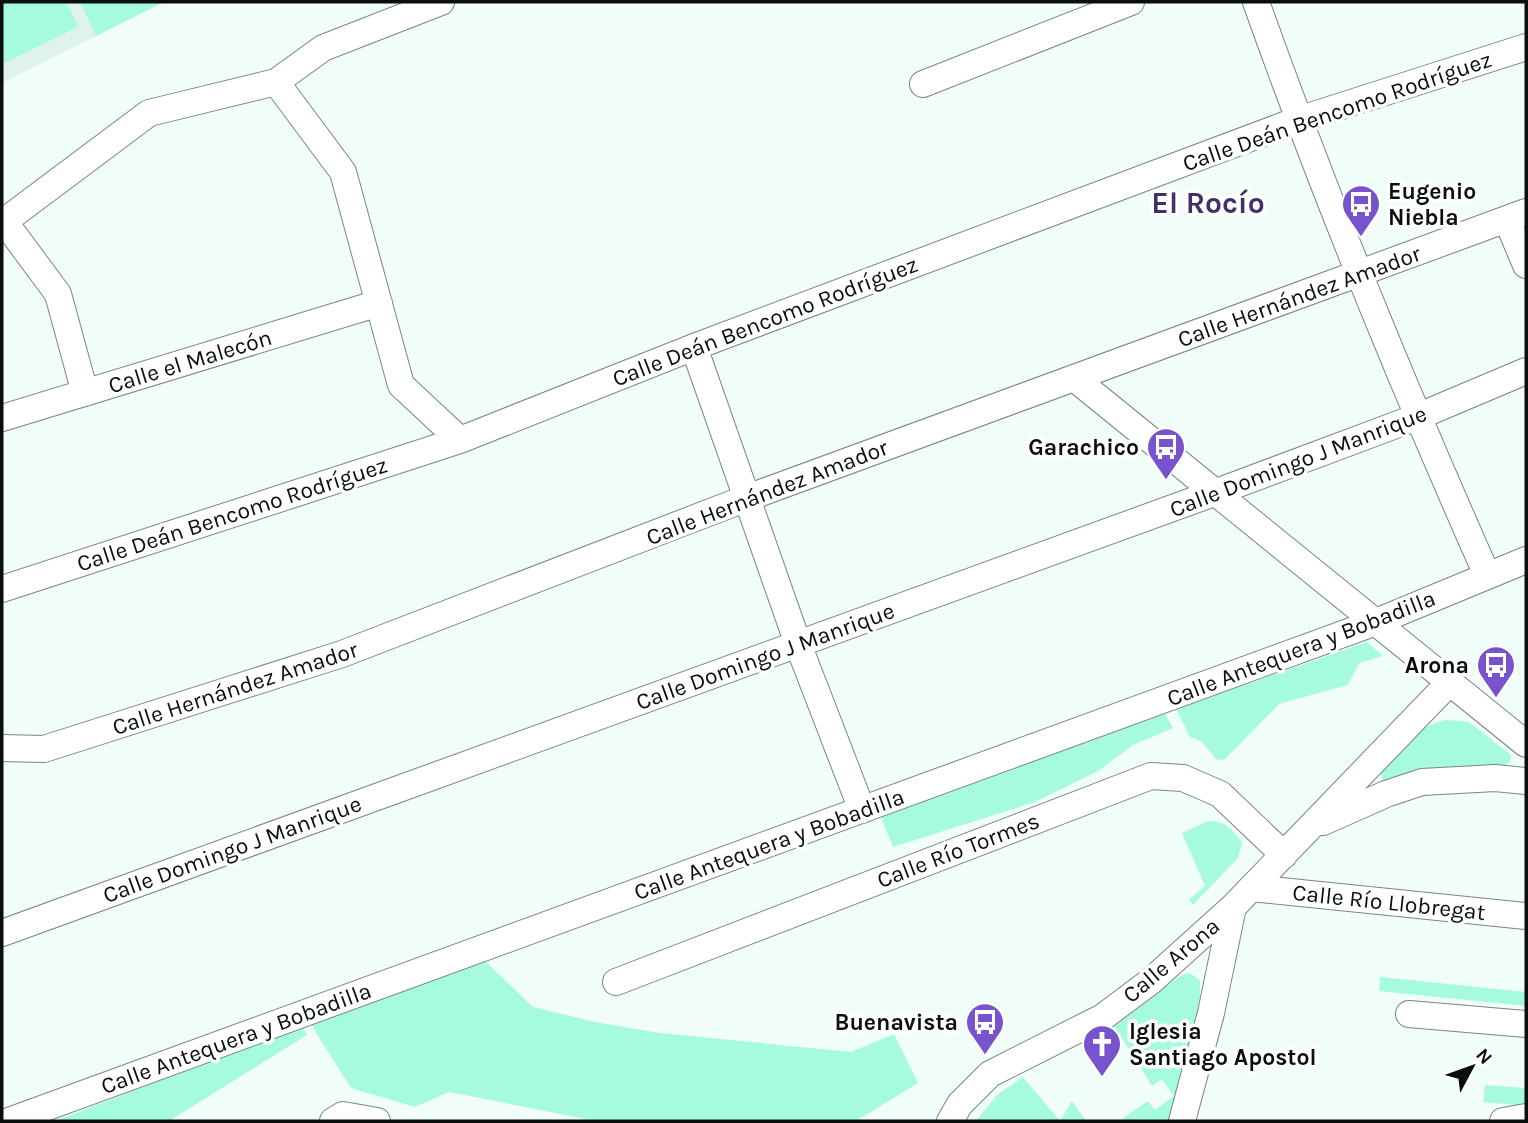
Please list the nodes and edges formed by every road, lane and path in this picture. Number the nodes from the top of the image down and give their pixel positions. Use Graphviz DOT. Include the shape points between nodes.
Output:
graph roads {
  1 [pos="441,2"];
  2 [pos="1131,2"];
  3 [pos="1256,2"];
  4 [pos="1526,47"];
  5 [pos="276,82"];
  6 [pos="923,84"];
  7 [pos="1298,120"];
  8 [pos="1517,216"];
  9 [pos="3,222"];
  10 [pos="1526,265"];
  11 [pos="1359,275"];
  12 [pos="379,303"];
  13 [pos="694,347"];
  14 [pos="1526,371"];
  15 [pos="1073,378"];
  16 [pos="85,393"];
  17 [pos="1417,416"];
  18 [pos="2,418"];
  19 [pos="460,440"];
  20 [pos="1214,493"];
  21 [pos="747,498"];
  22 [pos="1526,560"];
  23 [pos="1487,575"];
  24 [pos="2,589"];
  25 [pos="1376,622"];
  26 [pos="798,644"];
  27 [pos="1450,682"];
  28 [pos="1526,744"];
  29 [pos="2,748"];
  30 [pos="1526,753"];
  31 [pos="1367,770"];
  32 [pos="1495,778"];
  33 [pos="1526,781"];
  34 [pos="1386,794"];
  35 [pos="862,810"];
  36 [pos="1312,827"];
  37 [pos="1284,855"];
  38 [pos="1242,898"];
  39 [pos="1526,916"];
  40 [pos="2,933"];
  41 [pos="616,982"];
  42 [pos="1409,1014"];
  43 [pos="1526,1024"];
  44 [pos="1189,1093"];
  45 [pos="1526,1117"];
  46 [pos="338,1118"];
  47 [pos="9,1121"];
  48 [pos="377,1121"];
  49 [pos="950,1121"];
  50 [pos="1182,1121"];
  51 [pos="1200,1121"];
  52 [pos="1503,1121"];
  1 -- 5 [label="street" via="323,48"];
  2 -- 6 [label="street"];
  3 -- 7 [label="street"];
  4 -- 7 [label="street, Calle Deán Bencomo Rodríguez"];
  5 -- 9 [label="street" via="149,113"];
  5 -- 12 [label="street" via="343,172"];
  7 -- 11 [label="street"];
  7 -- 13 [label="street, Calle Deán Bencomo Rodríguez"];
  8 -- 10 [label="street"];
  8 -- 11 [label="street, Calle Hernández Amador"];
  9 -- 16 [label="street" via="58,295"];
  11 -- 15 [label="street, Calle Hernández Amador"];
  11 -- 17 [label="street"];
  12 -- 16 [label="street, Calle el Malecón"];
  12 -- 19 [label="street" via="401,385"];
  13 -- 19 [label="street, Calle Deán Bencomo Rodríguez"];
  13 -- 21 [label="street"];
  14 -- 17 [label="street, Calle Domingo J Manrique"];
  15 -- 20 [label="street"];
  15 -- 21 [label="street, Calle Hernández Amador"];
  16 -- 18 [label="street, Calle el Malecón"];
  17 -- 20 [label="street, Calle Domingo J Manrique"];
  17 -- 23 [label="street"];
  19 -- 24 [label="street, Calle Deán Bencomo Rodríguez"];
  20 -- 25 [label="street"];
  20 -- 26 [label="street, Calle Domingo J Manrique"];
  21 -- 26 [label="street"];
  21 -- 29 [label="street, Calle Hernández Amador" via="342,654 44,749"];
  22 -- 23 [label="street, Calle Antequera y Bobadilla"];
  23 -- 25 [label="street, Calle Antequera y Bobadilla"];
  25 -- 27 [label="street"];
  25 -- 35 [label="street, Calle Antequera y Bobadilla"];
  26 -- 35 [label="street"];
  26 -- 40 [label="street, Calle Domingo J Manrique"];
  27 -- 28 [label="street"];
  27 -- 31 [label="street, Calle Arona"];
  30 -- 32 [label="street"];
  31 -- 34 [label="street" via="1371,783"];
  31 -- 36 [label="street, Calle Arona"];
  32 -- 33 [label="street, Calle Arona"];
  32 -- 34 [label="street, Calle Arona" via="1422,782"];
  34 -- 36 [label="street, Calle Arona"];
  35 -- 47 [label="street, Calle Antequera y Bobadilla"];
  36 -- 37 [label="street, Calle Arona"];
  37 -- 38 [label="street, Calle Arona"];
  37 -- 41 [label="street, Calle Río Tormes" via="1220,794 1183,778 1151,776"];
  38 -- 39 [label="street, Calle Río Llobregat"];
  38 -- 44 [label="street"];
  38 -- 49 [label="street, Calle Arona" via="1151,981 1103,1017 990,1074"];
  42 -- 43 [label="street"];
  44 -- 50 [label="street"];
  44 -- 51 [label="street"];
  45 -- 52 [label="street"];
  46 -- 48 [label="street"];
}
